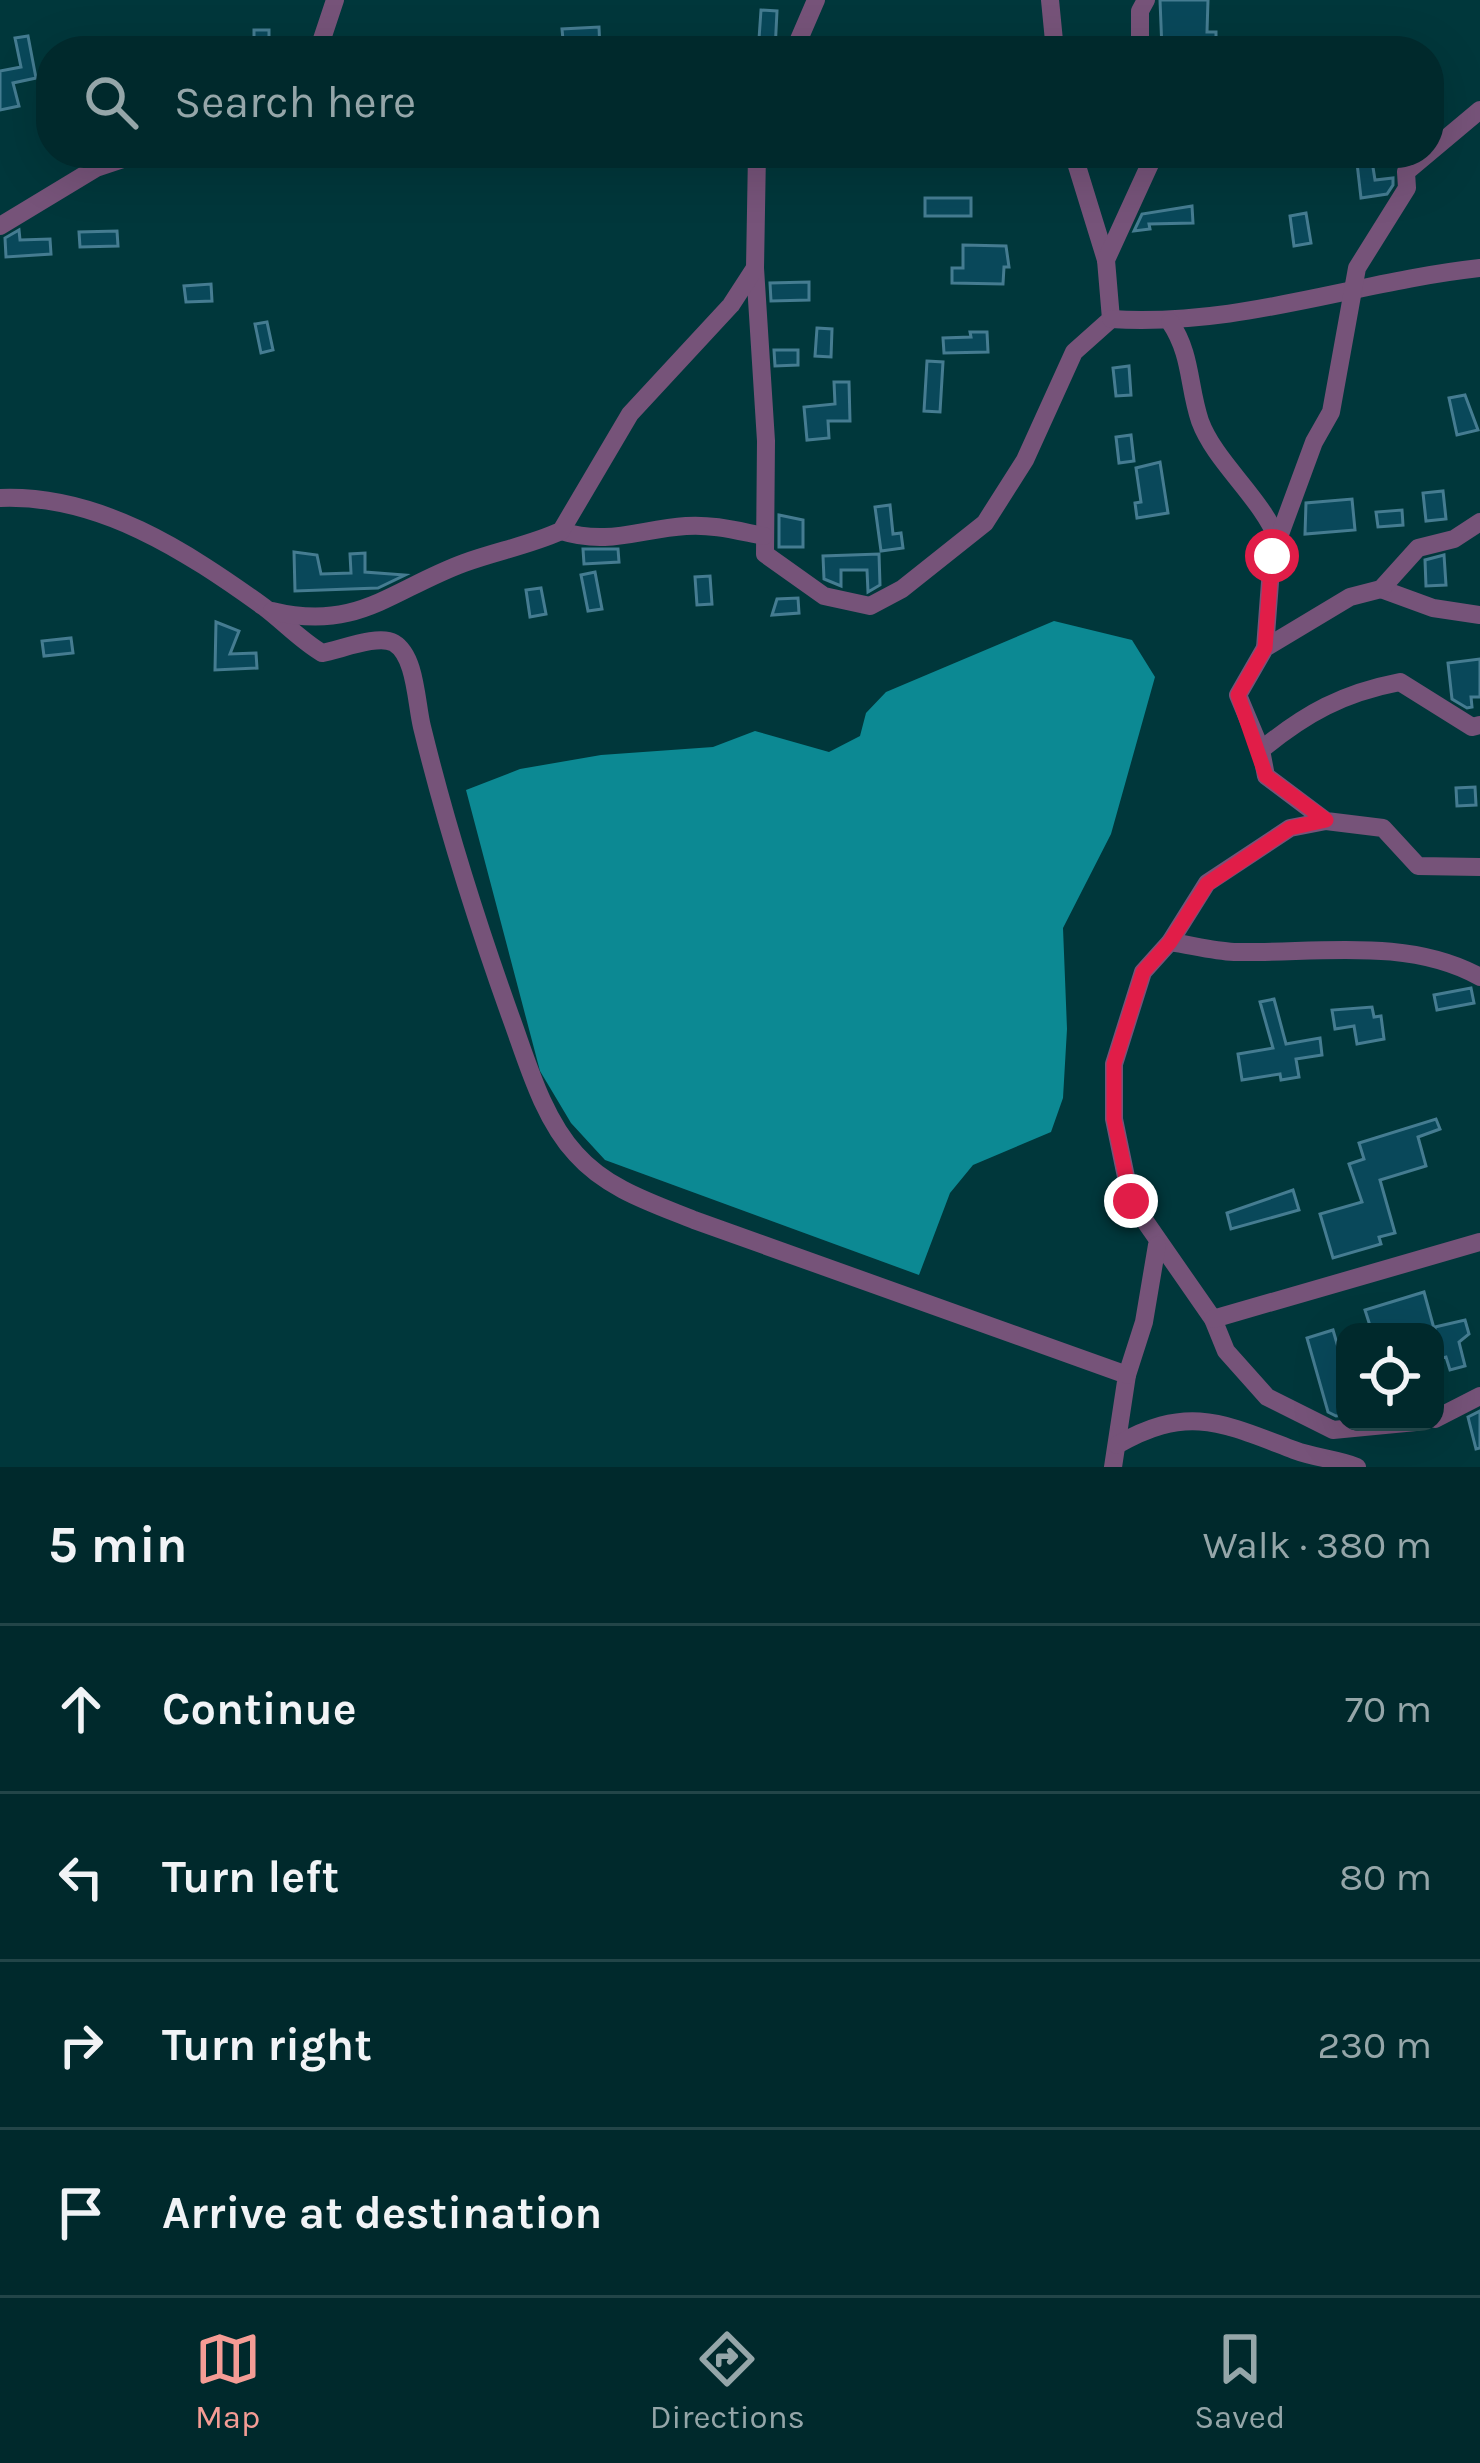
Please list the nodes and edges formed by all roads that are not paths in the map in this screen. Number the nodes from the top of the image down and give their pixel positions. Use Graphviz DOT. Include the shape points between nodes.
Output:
graph roads {
  1 [pos="335,0"];
  2 [pos="816,0"];
  3 [pos="1050,0"];
  4 [pos="1146,0"];
  5 [pos="323,36"];
  6 [pos="800,36"];
  7 [pos="1054,36"];
  8 [pos="1140,36"];
  9 [pos="1480,110"];
  10 [pos="1444,140"];
  11 [pos="96,168"];
  12 [pos="757,168"];
  13 [pos="1078,168"];
  14 [pos="1148,168"];
  15 [pos="1411,168"];
  16 [pos="0,226"];
  17 [pos="1106,260"];
  18 [pos="755,268"];
  19 [pos="1480,268"];
  20 [pos="1349,295"];
  21 [pos="1111,319"];
  22 [pos="1170,322"];
  23 [pos="0,498"];
  24 [pos="1480,522"];
  25 [pos="561,531"];
  26 [pos="764,536"];
  27 [pos="1278,539"];
  28 [pos="1381,589"];
  29 [pos="268,609"];
  30 [pos="1480,615"];
  31 [pos="1265,648"];
  32 [pos="1480,725"];
  33 [pos="1261,751"];
  34 [pos="1326,820"];
  35 [pos="1480,867"];
  36 [pos="1170,942"];
  37 [pos="1480,977"];
  38 [pos="1480,1242"];
  39 [pos="1157,1245"];
  40 [pos="1213,1319"];
  41 [pos="1127,1375"];
  42 [pos="1480,1396"];
  43 [pos="1444,1414"];
  44 [pos="1336,1430"];
  45 [pos="1117,1444"];
  46 [pos="1113,1467"];
  47 [pos="1357,1467"];
  1 -- 5 [label="street"];
  2 -- 6 [label="street"];
  3 -- 7 [label="street"];
  4 -- 8 [label="street"];
  9 -- 10 [label="street"];
  11 -- 16 [label="street"];
  12 -- 18 [label="street"];
  13 -- 17 [label="street"];
  14 -- 17 [label="street"];
  15 -- 20 [label="street"];
  17 -- 21 [label="street"];
  18 -- 25 [label="street" via="630,414"];
  18 -- 26 [label="street"];
  19 -- 20 [label="street"];
  20 -- 22 [label="street"];
  20 -- 27 [label="street" via="1331,412"];
  21 -- 22 [label="street"];
  21 -- 26 [label="street" via="1074,352 1025,460 985,523 884,601 824,596 765,554"];
  22 -- 27 [label="street" via="1187,348 1201,424"];
  23 -- 29 [label="street" via="68,503 138,526"];
  24 -- 28 [label="street" via="1418,548"];
  25 -- 26 [label="street" via="621,540 713,526"];
  25 -- 29 [label="street" via="466,562 353,614 298,617"];
  27 -- 31 [label="street"];
  28 -- 30 [label="street"];
  28 -- 31 [label="street" via="1350,597"];
  29 -- 41 [label="street" via="322,653 385,640 409,662 483,938 534,1079 577,1156 651,1203"];
  31 -- 33 [label="street" via="1238,695"];
  32 -- 33 [label="street" via="1400,682 1353,691 1308,712"];
  33 -- 34 [label="street" via="1266,776"];
  34 -- 35 [label="street" via="1383,828 1418,866"];
  34 -- 36 [label="street" via="1290,828 1207,884"];
  36 -- 37 [label="street" via="1232,952 1366,951"];
  36 -- 39 [label="street" via="1143,972 1114,1064 1114,1119 1131,1201"];
  38 -- 40 [label="street"];
  39 -- 40 [label="street"];
  39 -- 41 [label="street"];
  40 -- 44 [label="street" via="1226,1351 1267,1397"];
  41 -- 45 [label="street"];
  42 -- 43 [label="street"];
  45 -- 46 [label="street"];
  45 -- 47 [label="street" via="1186,1418"];
}
